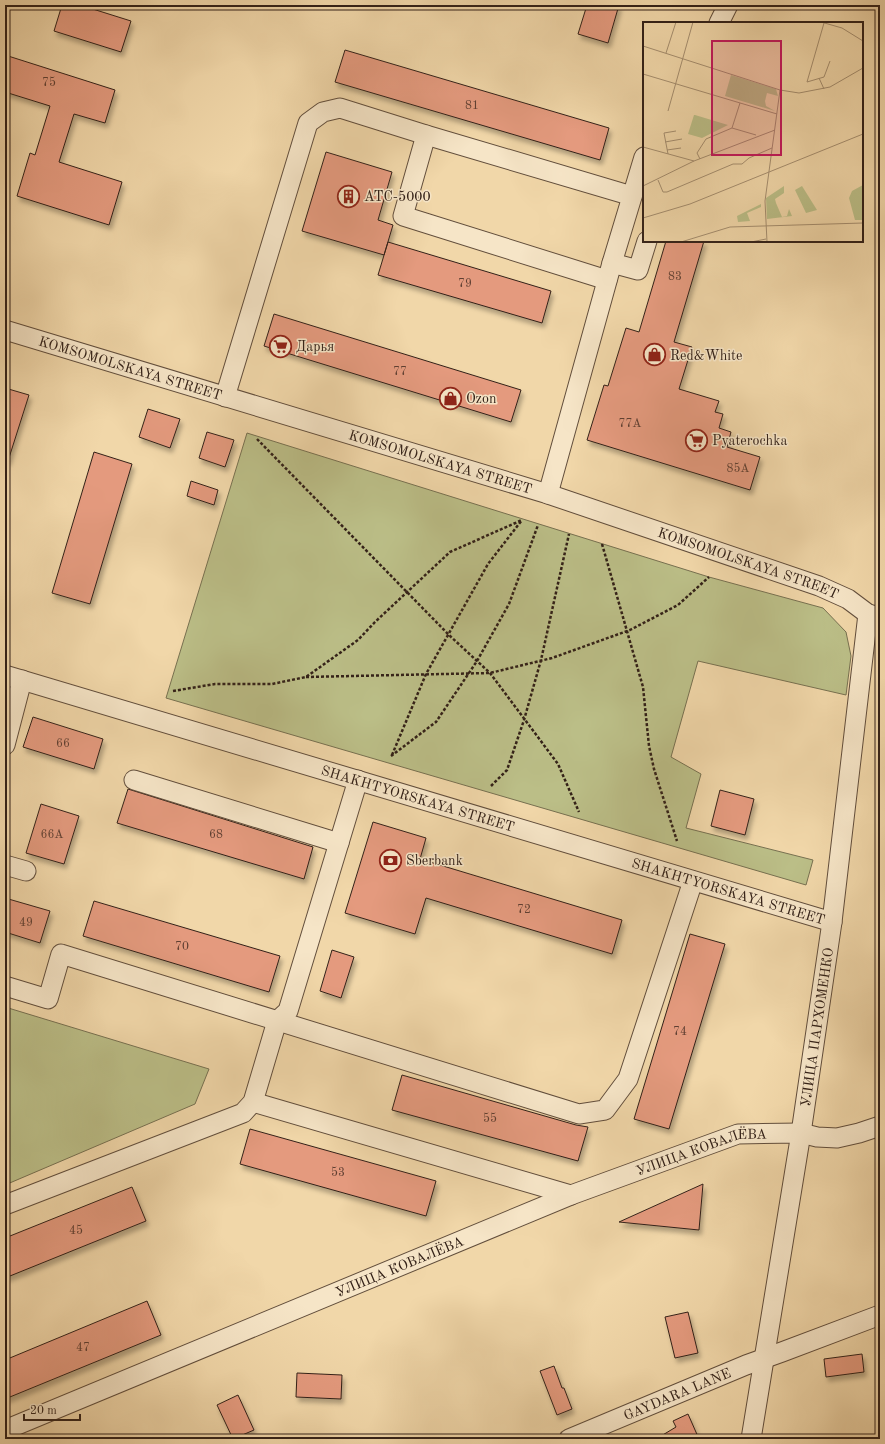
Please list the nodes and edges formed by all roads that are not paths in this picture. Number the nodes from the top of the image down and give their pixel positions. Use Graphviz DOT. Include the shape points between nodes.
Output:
graph roads {
  1 [pos="728,5"];
  2 [pos="720,22"];
  3 [pos="426,135"];
  4 [pos="643,160"];
  5 [pos="632,196"];
  6 [pos="647,242"];
  7 [pos="610,272"];
  8 [pos="5,330"];
  9 [pos="226,397"];
  10 [pos="548,494"];
  11 [pos="874,616"];
  12 [pos="14,677"];
  13 [pos="5,745"];
  14 [pos="134,780"];
  15 [pos="358,780"];
  16 [pos="339,843"];
  17 [pos="5,865"];
  18 [pos="26,871"];
  19 [pos="693,881"];
  20 [pos="832,922"];
  21 [pos="5,986"];
  22 [pos="277,1021"];
  23 [pos="253,1102"];
  24 [pos="880,1126"];
  25 [pos="801,1132"];
  26 [pos="571,1195"];
  27 [pos="5,1205"];
  28 [pos="880,1315"];
  29 [pos="764,1359"];
  30 [pos="5,1430"];
  31 [pos="569,1439"];
  32 [pos="751,1439"];
  1 -- 2 [label="street"];
  3 -- 5 [label="street"];
  3 -- 7 [label="street" via="403,216"];
  3 -- 9 [label="street" via="340,108 324,112 308,123"];
  4 -- 5 [label="street"];
  5 -- 7 [label="street"];
  6 -- 7 [label="street" via="638,270"];
  7 -- 10 [label="street"];
  8 -- 9 [label="street, KOMSOMOLSKAYA STREET"];
  9 -- 10 [label="street, KOMSOMOLSKAYA STREET"];
  10 -- 11 [label="street, KOMSOMOLSKAYA STREET" via="819,586 848,599"];
  11 -- 20 [label="street, УЛИЦА ПАРХОМЕНКО"];
  12 -- 13 [label="street"];
  12 -- 15 [label="street, SHAKHTYORSKAYA STREET"];
  14 -- 16 [label="street"];
  15 -- 16 [label="street"];
  15 -- 19 [label="street, SHAKHTYORSKAYA STREET"];
  16 -- 22 [label="street" via="288,1011"];
  17 -- 18 [label="street"];
  19 -- 20 [label="street, SHAKHTYORSKAYA STREET"];
  19 -- 22 [label="street" via="628,1079 605,1110 579,1114"];
  20 -- 25 [label="street, УЛИЦА ПАРХОМЕНКО"];
  21 -- 22 [label="street" via="48,998 61,954"];
  22 -- 23 [label="street"];
  23 -- 26 [label="street"];
  23 -- 27 [label="street" via="243,1113"];
  24 -- 25 [label="street, УЛИЦА КОВАЛЁВА" via="859,1134 837,1138 817,1137"];
  25 -- 26 [label="street, УЛИЦА КОВАЛЁВА" via="738,1134"];
  25 -- 29 [label="street, УЛИЦА ПАРХОМЕНКО"];
  26 -- 30 [label="street, УЛИЦА КОВАЛЁВА"];
  28 -- 29 [label="street, GAYDARA LANE"];
  29 -- 31 [label="street, GAYDARA LANE"];
  29 -- 32 [label="street, УЛИЦА ПАРХОМЕНКО"];
}
